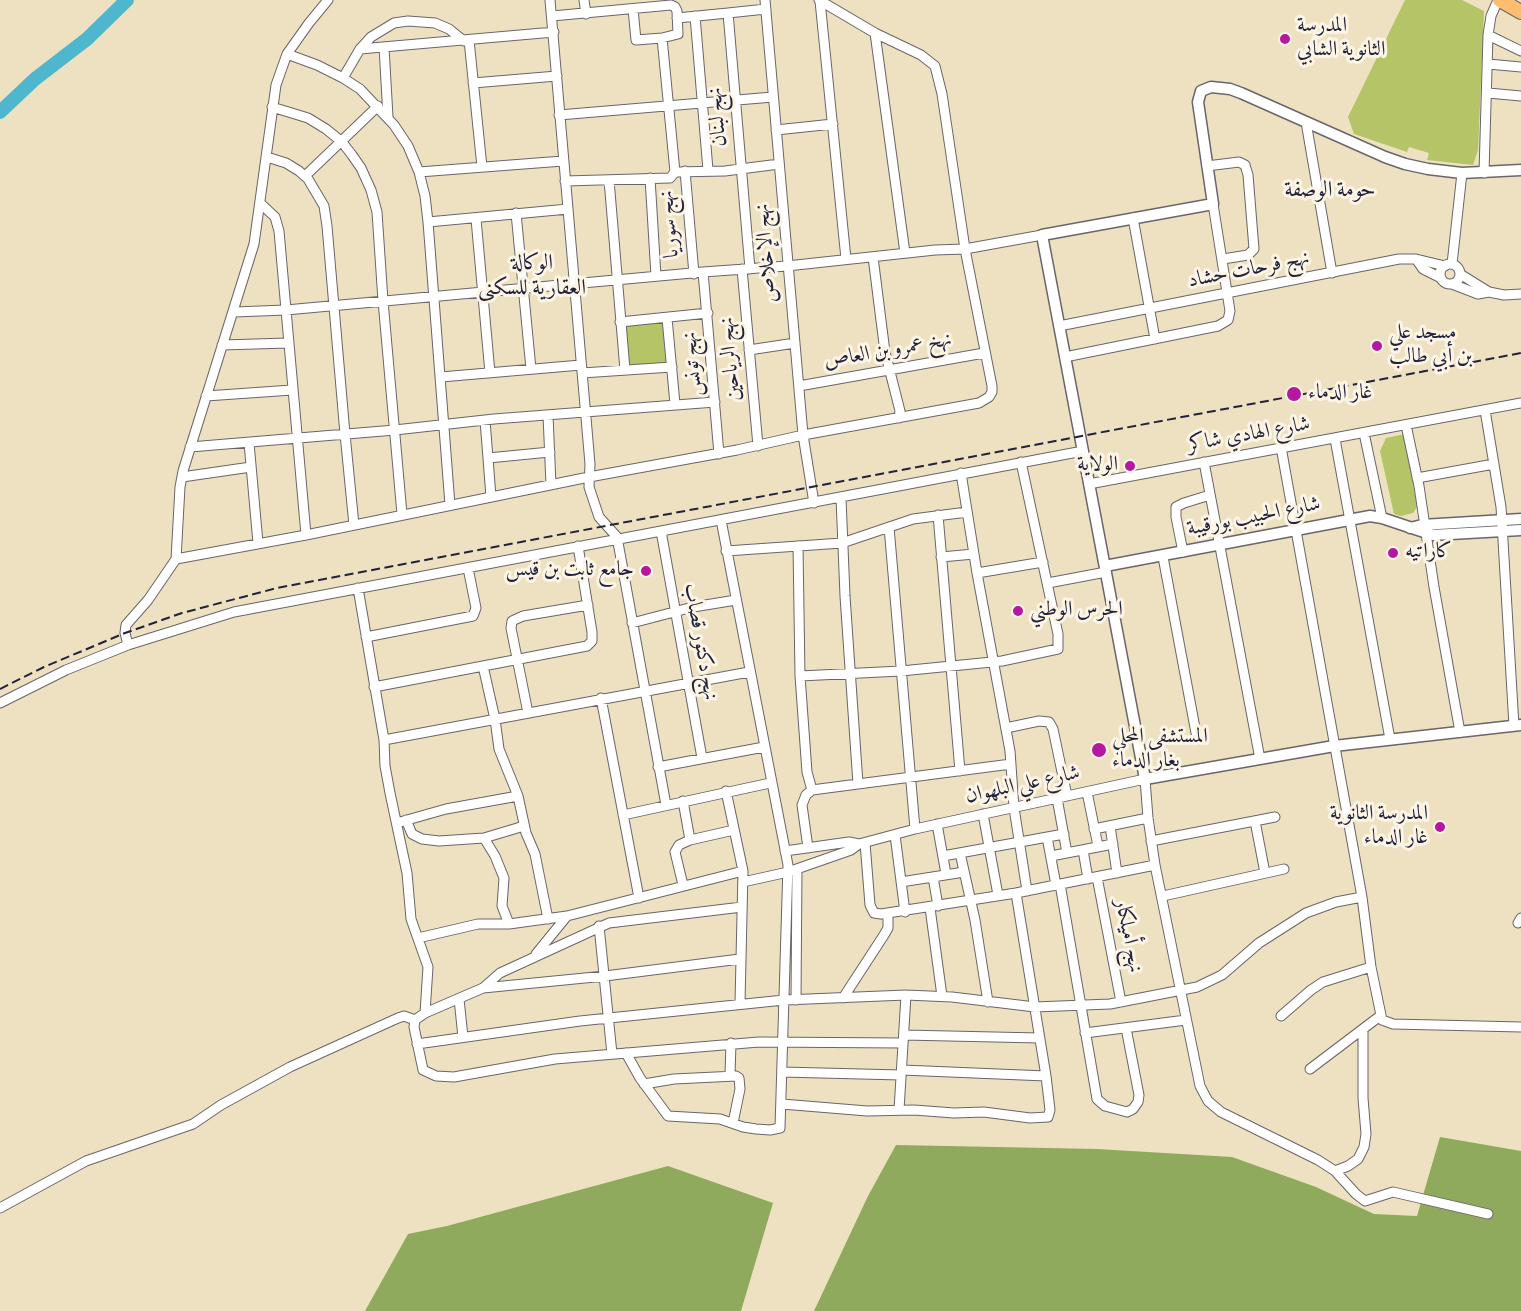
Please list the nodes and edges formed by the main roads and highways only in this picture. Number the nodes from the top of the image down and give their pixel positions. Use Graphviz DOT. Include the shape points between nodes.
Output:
graph roads {
  1 [pos="1499,0"];
  2 [pos="1521,12"];
  1 -- 2 [label="main road"];
}
